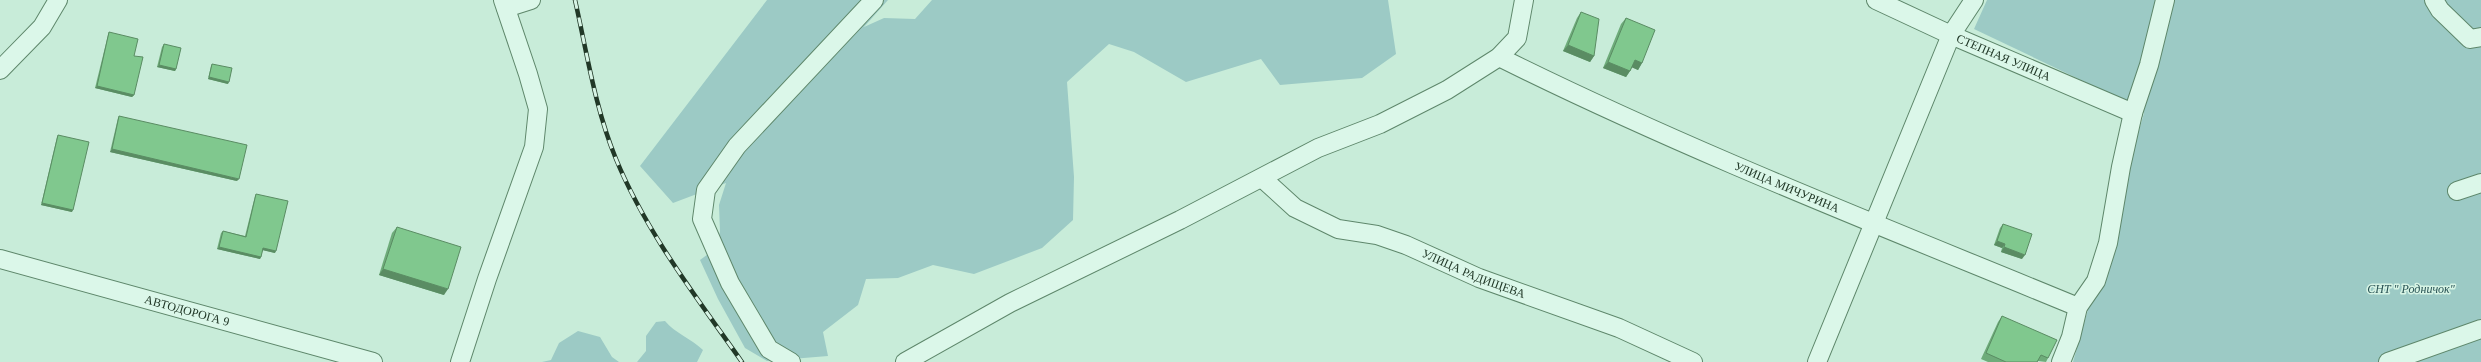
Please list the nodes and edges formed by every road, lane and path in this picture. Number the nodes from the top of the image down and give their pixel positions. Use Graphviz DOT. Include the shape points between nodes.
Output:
graph roads {
  1 [pos="58,0"];
  2 [pos="531,0"];
  3 [pos="874,0"];
  4 [pos="1524,0"];
  5 [pos="1876,0"];
  6 [pos="1974,0"];
  7 [pos="2165,0"];
  8 [pos="2434,0"];
  9 [pos="504,4"];
  10 [pos="1951,35"];
  11 [pos="2481,37"];
  12 [pos="1499,58"];
  13 [pos="0,70"];
  14 [pos="2133,113"];
  15 [pos="1262,178"];
  16 [pos="2481,183"];
  17 [pos="2457,191"];
  18 [pos="1872,224"];
  19 [pos="0,259"];
  20 [pos="2078,307"];
  21 [pos="2481,329"];
  22 [pos="913,361"];
  23 [pos="373,362"];
  24 [pos="460,362"];
  25 [pos="791,362"];
  26 [pos="1693,362"];
  27 [pos="1817,362"];
  28 [pos="2061,362"];
  29 [pos="2388,362"];
  1 -- 13 [label="street" via="42,27"];
  2 -- 9 [label="street"];
  3 -- 25 [label="street" via="737,146 706,190 702,219 730,283 769,349"];
  4 -- 12 [label="street" via="1517,38"];
  5 -- 10 [label="street, СТЕПНАЯ УЛИЦА"];
  6 -- 10 [label="street"];
  7 -- 14 [label="street" via="2149,65"];
  8 -- 11 [label="street" via="2440,10 2470,39"];
  9 -- 24 [label="street" via="538,109 534,147"];
  10 -- 14 [label="street, СТЕПНАЯ УЛИЦА"];
  10 -- 18 [label="street"];
  12 -- 15 [label="street" via="1447,90 1380,124 1318,148"];
  12 -- 18 [label="street, УЛИЦА МИЧУРИНА" via="1574,94"];
  14 -- 20 [label="street" via="2108,243 2096,281"];
  15 -- 22 [label="street" via="1010,303"];
  15 -- 26 [label="street, УЛИЦА РАДИЩЕВА" via="1295,208 1338,229 1377,236 1406,245 1479,278 1619,328"];
  16 -- 17 [label="street"];
  18 -- 20 [label="street, УЛИЦА МИЧУРИНА"];
  18 -- 27 [label="street"];
  19 -- 23 [label="street, АВТОДОРОГА 9"];
  20 -- 28 [label="street" via="2071,337"];
  21 -- 29 [label="street"];
}
